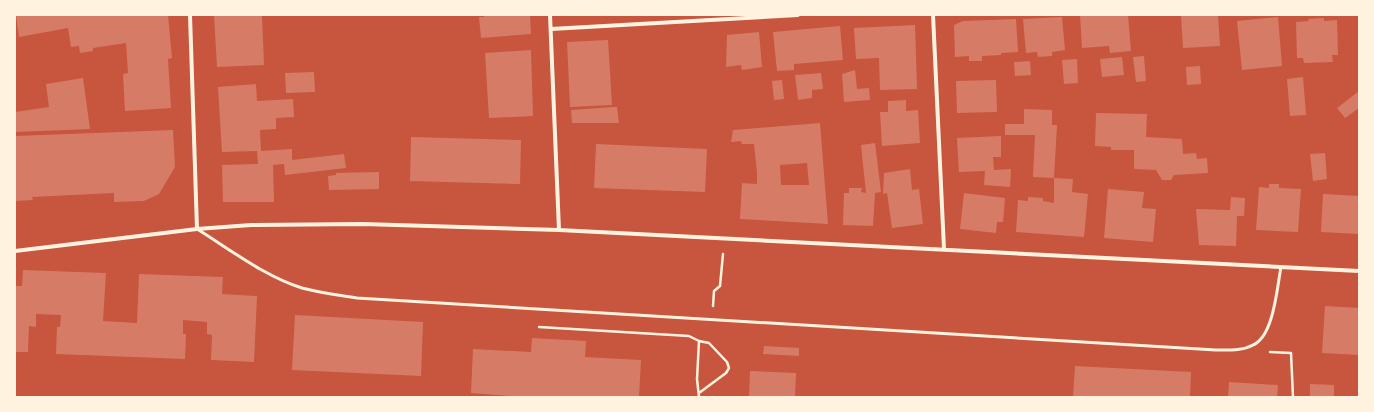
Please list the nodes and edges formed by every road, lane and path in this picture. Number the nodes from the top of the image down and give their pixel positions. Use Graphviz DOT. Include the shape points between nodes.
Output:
graph roads {
  1 [pos="190,15"];
  2 [pos="550,15"];
  3 [pos="798,15"];
  4 [pos="933,15"];
  5 [pos="551,29"];
  6 [pos="197,229"];
  7 [pos="559,230"];
  8 [pos="944,249"];
  9 [pos="15,251"];
  10 [pos="1281,268"];
  11 [pos="722,269"];
  12 [pos="1359,271"];
  13 [pos="720,286"];
  14 [pos="539,327"];
  15 [pos="699,341"];
  16 [pos="1268,352"];
  17 [pos="699,395"];
  18 [pos="1293,397"];
  1 -- 6 [label="street"];
  2 -- 5 [label="street"];
  3 -- 5 [label="street"];
  4 -- 8 [label="street"];
  5 -- 7 [label="street"];
  6 -- 7 [label="street" via="251,225 363,224"];
  6 -- 9 [label="street"];
  6 -- 10 [label="lane" via="286,282 303,288 357,298 1216,350 1238,350 1255,345 1263,337 1269,326"];
  7 -- 8 [label="street"];
  8 -- 10 [label="street"];
  10 -- 12 [label="street"];
  11 -- 13 [label="path"];
  14 -- 15 [label="path" via="688,336"];
  15 -- 17 [label="path"];
  15 -- 17 [label="path" via="709,342 729,368"];
  16 -- 18 [label="path" via="1291,353"];
}
